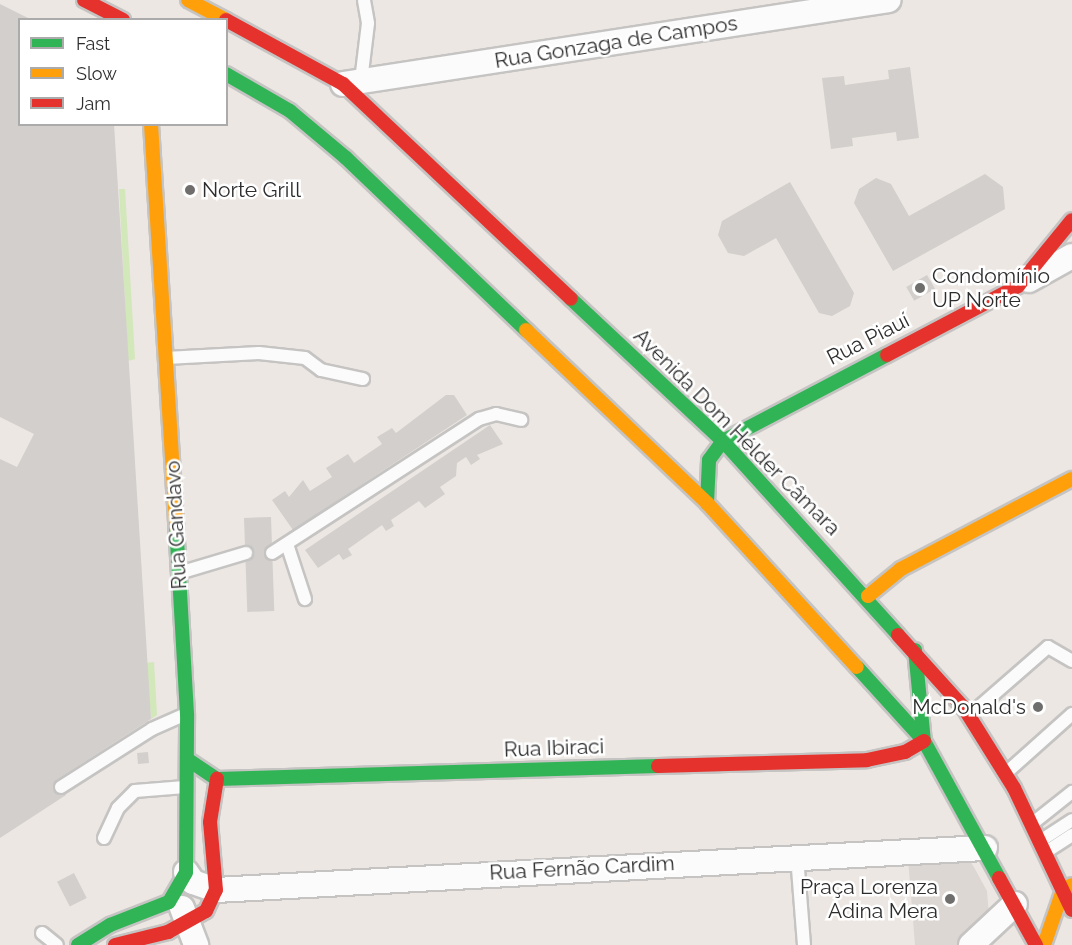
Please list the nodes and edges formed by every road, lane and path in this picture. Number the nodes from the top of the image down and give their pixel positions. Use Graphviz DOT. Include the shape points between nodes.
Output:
graph roads {
  1 [pos="84,0"];
  2 [pos="188,0"];
  3 [pos="364,0"];
  4 [pos="889,0"];
  5 [pos="107,14"];
  6 [pos="222,18"];
  7 [pos="228,21"];
  8 [pos="237,46"];
  9 [pos="312,63"];
  10 [pos="228,75"];
  11 [pos="352,82"];
  12 [pos="151,126"];
  13 [pos="1072,220"];
  14 [pos="1072,256"];
  15 [pos="1018,286"];
  16 [pos="166,358"];
  17 [pos="363,379"];
  18 [pos="521,420"];
  19 [pos="723,441"];
  20 [pos="1072,479"];
  21 [pos="707,503"];
  22 [pos="287,544"];
  23 [pos="246,553"];
  24 [pos="272,553"];
  25 [pos="179,573"];
  26 [pos="868,596"];
  27 [pos="305,599"];
  28 [pos="915,650"];
  29 [pos="1072,661"];
  30 [pos="187,714"];
  31 [pos="1072,714"];
  32 [pos="970,716"];
  33 [pos="924,741"];
  34 [pos="187,759"];
  35 [pos="1005,774"];
  36 [pos="217,779"];
  37 [pos="187,786"];
  38 [pos="61,787"];
  39 [pos="1067,796"];
  40 [pos="1072,820"];
  41 [pos="1032,825"];
  42 [pos="1072,835"];
  43 [pos="104,838"];
  44 [pos="1042,847"];
  45 [pos="985,848"];
  46 [pos="797,855"];
  47 [pos="182,883"];
  48 [pos="1067,888"];
  49 [pos="216,890"];
  50 [pos="1015,904"];
  51 [pos="1072,910"];
  52 [pos="42,933"];
  53 [pos="191,934"];
  54 [pos="57,945"];
  55 [pos="78,945"];
  56 [pos="115,945"];
  57 [pos="804,945"];
  58 [pos="971,945"];
  59 [pos="1036,945"];
  60 [pos="1044,945"];
  1 -- 5 [label="main road"];
  2 -- 6 [label="main road, Avenida Dom Hélder Câmara"];
  3 -- 11 [label="lane" via="368,23"];
  4 -- 11 [label="street, Rua Gonzaga de Campos"];
  7 -- 9 [label="main road, Avenida Dom Hélder Câmara"];
  8 -- 9 [label="main road"];
  9 -- 11 [label="main road, Avenida Dom Hélder Câmara"];
  10 -- 21 [label="main road" via="290,111 346,158"];
  11 -- 19 [label="main road, Avenida Dom Hélder Câmara"];
  12 -- 16 [label="main road, Rua Gandavo"];
  13 -- 15 [label="main road, Rua Piauí"];
  14 -- 15 [label="street"];
  15 -- 19 [label="main road, Rua Piauí"];
  16 -- 17 [label="lane" via="259,353 305,358 321,370"];
  16 -- 25 [label="main road, Rua Gandavo"];
  18 -- 22 [label="lane" via="496,414 479,419"];
  19 -- 21 [label="main road" via="709,460"];
  19 -- 26 [label="main road, Avenida Dom Hélder Câmara"];
  20 -- 26 [label="main road" via="901,569"];
  21 -- 33 [label="main road"];
  22 -- 24 [label="lane"];
  22 -- 27 [label="lane"];
  23 -- 25 [label="lane"];
  25 -- 30 [label="main road, Rua Gandavo"];
  26 -- 28 [label="main road, Avenida Dom Hélder Câmara"];
  28 -- 32 [label="main road, Avenida Dom Hélder Câmara"];
  28 -- 33 [label="main road"];
  29 -- 32 [label="lane" via="1048,647"];
  30 -- 34 [label="main road, Rua Gandavo"];
  30 -- 38 [label="lane" via="152,729"];
  31 -- 35 [label="lane"];
  32 -- 35 [label="main road, Avenida Dom Hélder Câmara"];
  33 -- 36 [label="main road, Rua Ibiraci" via="905,752 867,760"];
  33 -- 45 [label="main road"];
  34 -- 36 [label="main road"];
  34 -- 37 [label="main road, Rua Gandavo"];
  35 -- 41 [label="main road, Avenida Dom Hélder Câmara"];
  36 -- 49 [label="main road" via="210,813"];
  37 -- 43 [label="lane" via="135,791 118,808"];
  37 -- 47 [label="main road, Rua Gandavo"];
  39 -- 41 [label="lane"];
  40 -- 44 [label="lane"];
  41 -- 44 [label="main road, Avenida Dom Hélder Câmara"];
  42 -- 44 [label="lane"];
  44 -- 48 [label="main road, Avenida Dom Hélder Câmara"];
  45 -- 46 [label="street, Rua Fernão Cardim"];
  45 -- 50 [label="main road"];
  46 -- 49 [label="street, Rua Fernão Cardim"];
  46 -- 57 [label="lane"];
  47 -- 49 [label="street, Rua Fernão Cardim" via="193,882"];
  47 -- 53 [label="street, Rua Gandavo"];
  47 -- 55 [label="main road"];
  48 -- 51 [label="main road, Avenida Dom Hélder Câmara"];
  48 -- 60 [label="main road"];
  49 -- 53 [label="main road"];
  50 -- 58 [label="street"];
  50 -- 59 [label="main road"];
  52 -- 54 [label="lane"];
  53 -- 56 [label="main road"];
}
